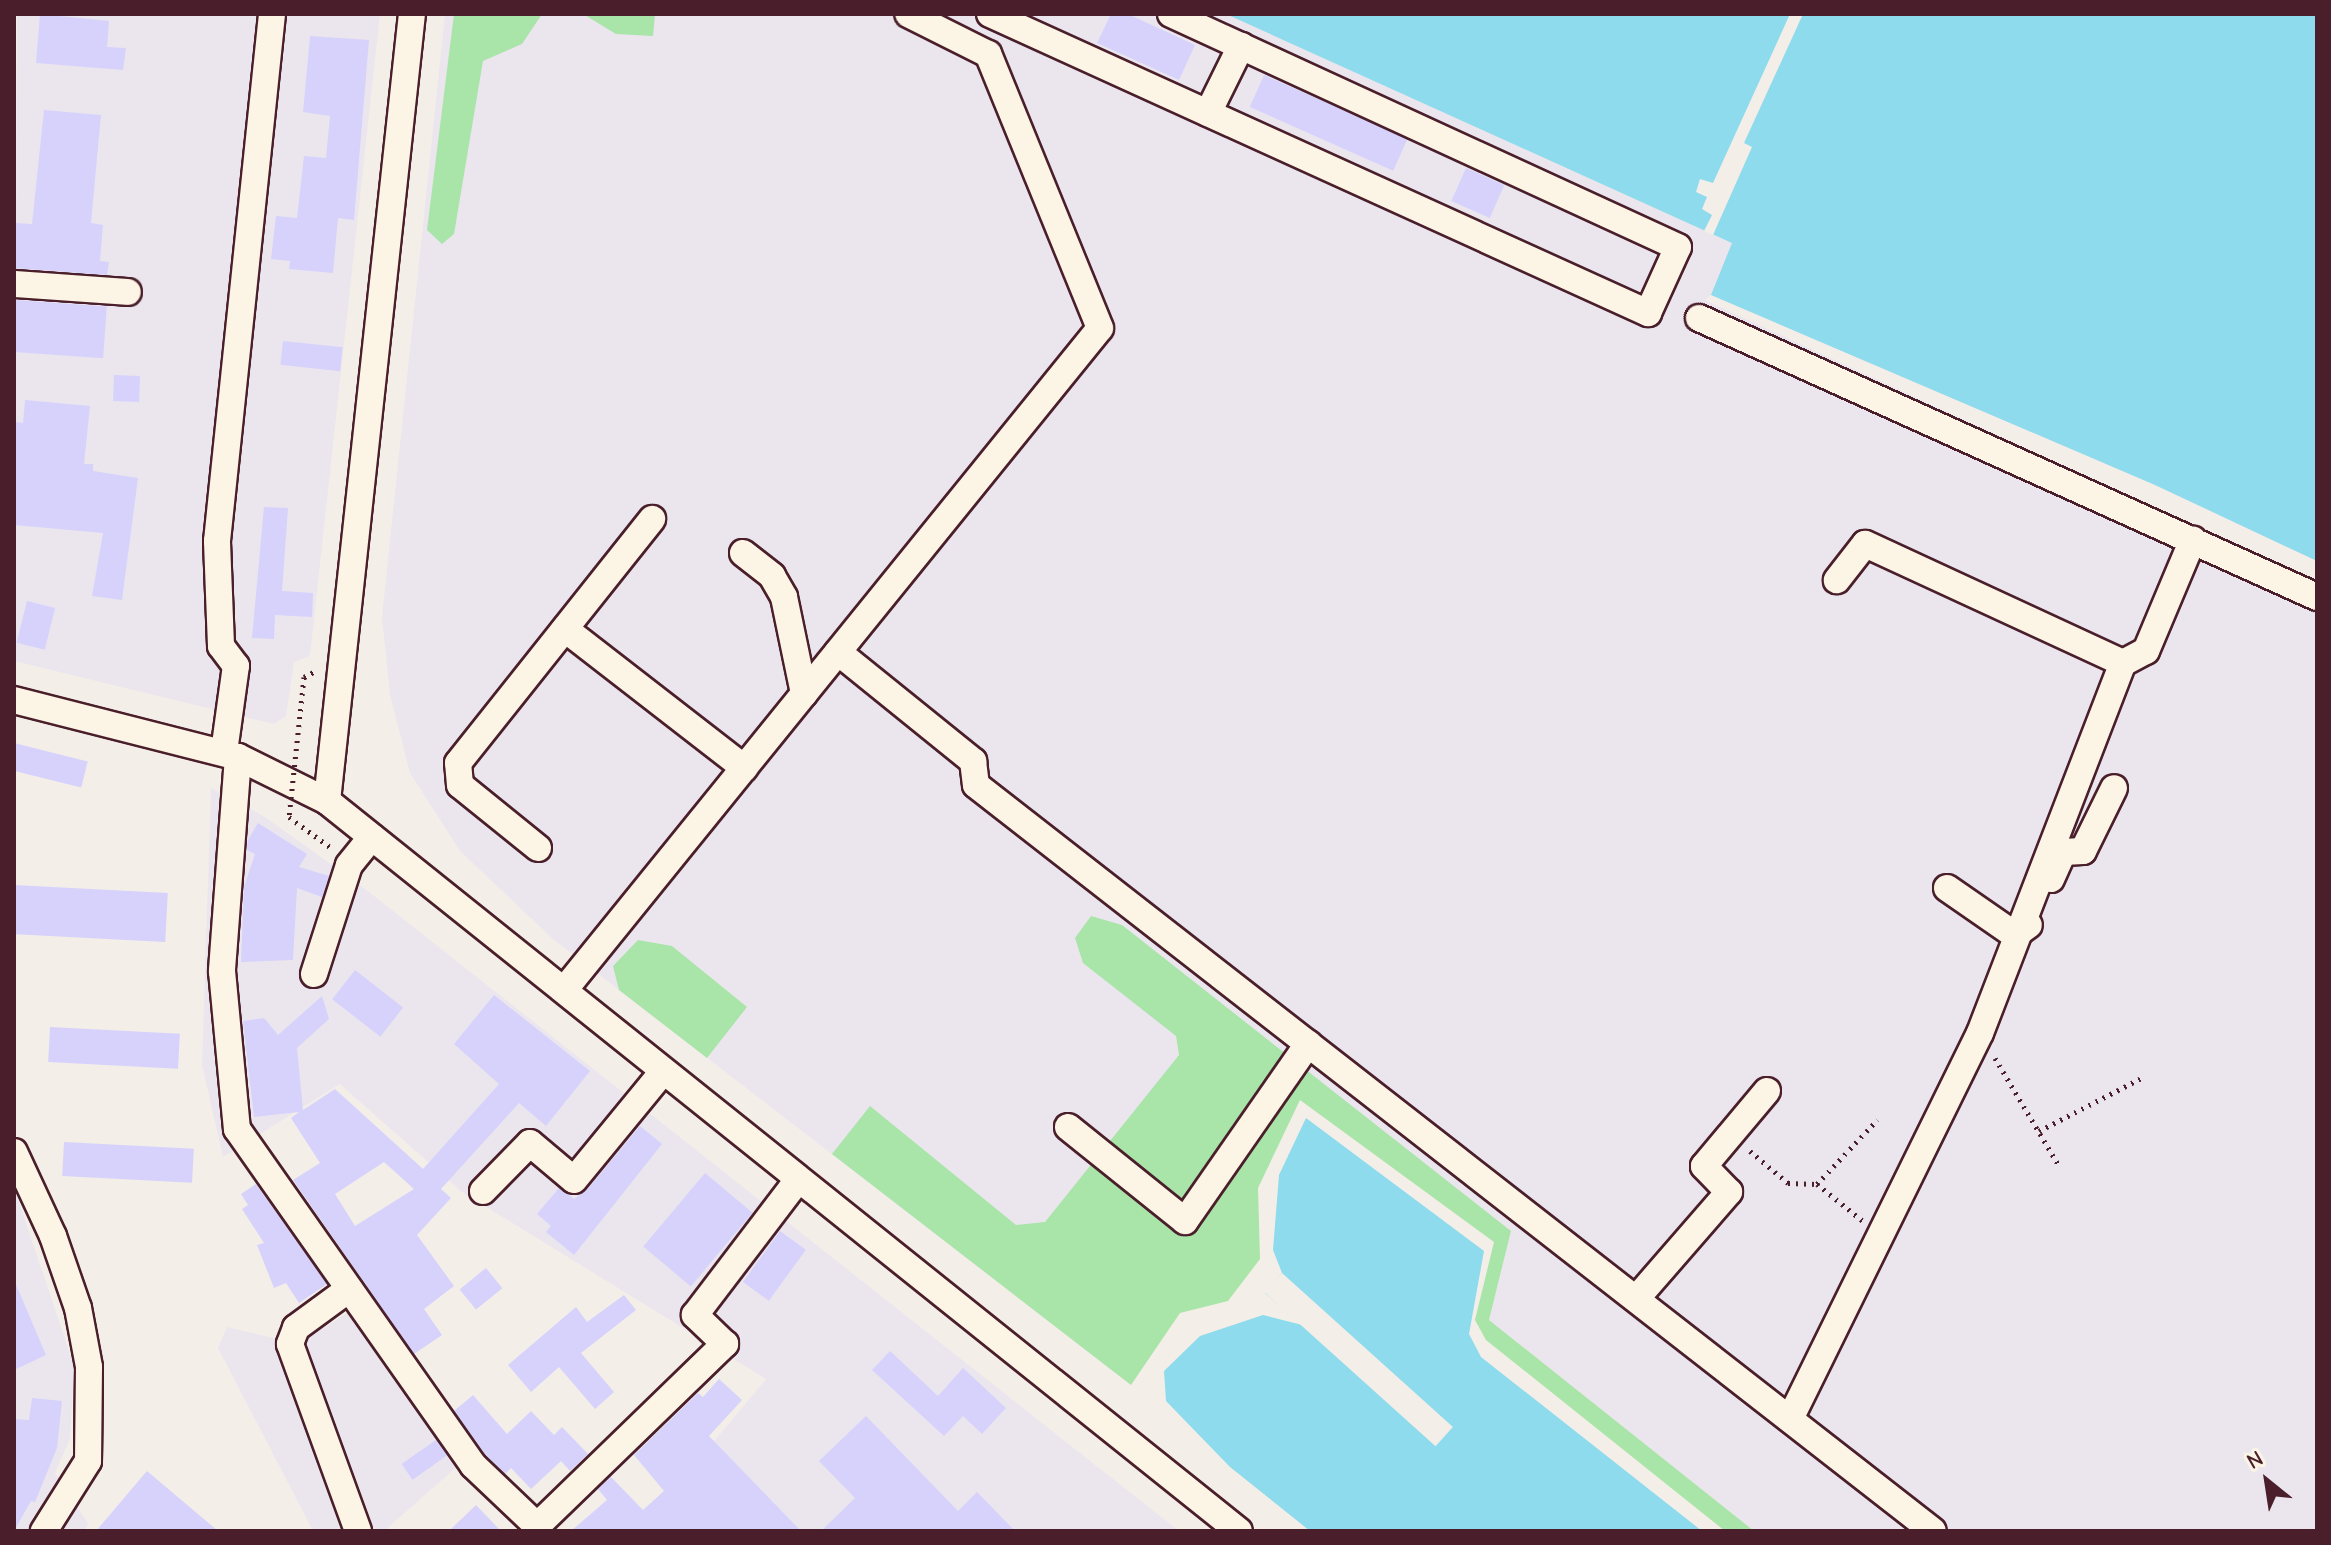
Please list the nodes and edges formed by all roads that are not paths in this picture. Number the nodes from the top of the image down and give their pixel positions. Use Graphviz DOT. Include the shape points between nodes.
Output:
graph roads {
  1 [pos="272,14"];
  2 [pos="412,14"];
  3 [pos="908,14"];
  4 [pos="990,14"];
  5 [pos="1171,14"];
  6 [pos="1241,46"];
  7 [pos="1208,113"];
  8 [pos="14,284"];
  9 [pos="128,292"];
  10 [pos="1699,318"];
  11 [pos="652,519"];
  12 [pos="2193,539"];
  13 [pos="743,553"];
  14 [pos="1837,580"];
  15 [pos="2317,597"];
  16 [pos="565,629"];
  17 [pos="838,652"];
  18 [pos="2123,663"];
  19 [pos="804,694"];
  20 [pos="14,700"];
  21 [pos="231,754"];
  22 [pos="744,768"];
  23 [pos="2114,788"];
  24 [pos="327,801"];
  25 [pos="372,837"];
  26 [pos="538,848"];
  27 [pos="1947,888"];
  28 [pos="2015,935"];
  29 [pos="314,974"];
  30 [pos="565,989"];
  31 [pos="1308,1044"];
  32 [pos="662,1073"];
  33 [pos="1767,1091"];
  34 [pos="1068,1127"];
  35 [pos="14,1152"];
  36 [pos="798,1180"];
  37 [pos="483,1191"];
  38 [pos="349,1289"];
  39 [pos="1636,1299"];
  40 [pos="1790,1419"];
  41 [pos="44,1531"];
  42 [pos="358,1531"];
  43 [pos="1239,1531"];
  44 [pos="1933,1531"];
  1 -- 21 [label="street" via="217,541 221,646 236,666"];
  2 -- 24 [label="street"];
  3 -- 17 [label="street" via="988,54 1100,328"];
  4 -- 7 [label="street"];
  5 -- 6 [label="street"];
  6 -- 7 [label="street"];
  6 -- 7 [label="street" via="1678,247 1648,313"];
  8 -- 9 [label="street"];
  10 -- 12 [label="street"];
  11 -- 16 [label="street"];
  12 -- 15 [label="street"];
  12 -- 18 [label="street" via="2146,651"];
  13 -- 19 [label="street" via="772,576 784,597"];
  14 -- 18 [label="street" via="1865,544"];
  16 -- 22 [label="street"];
  16 -- 26 [label="street" via="458,763 456,774 460,785"];
  17 -- 19 [label="street"];
  17 -- 31 [label="street" via="973,761 976,785"];
  18 -- 28 [label="street"];
  19 -- 22 [label="street"];
  20 -- 21 [label="street"];
  21 -- 24 [label="street"];
  21 -- 38 [label="street" via="222,971 237,1129"];
  22 -- 30 [label="street"];
  23 -- 28 [label="street" via="2083,851 2063,852 2032,923"];
  24 -- 25 [label="street"];
  25 -- 29 [label="street" via="349,865"];
  25 -- 30 [label="street"];
  27 -- 28 [label="street"];
  28 -- 40 [label="street" via="1980,1033"];
  30 -- 32 [label="street"];
  31 -- 34 [label="street" via="1185,1221"];
  31 -- 39 [label="street"];
  32 -- 36 [label="street"];
  32 -- 37 [label="street" via="574,1180 530,1143"];
  33 -- 39 [label="street" via="1704,1166 1729,1192"];
  35 -- 41 [label="street" via="53,1236 78,1308 89,1367 88,1461"];
  36 -- 38 [label="street" via="695,1315 725,1344 537,1526 473,1465"];
  36 -- 43 [label="street"];
  38 -- 42 [label="street" via="296,1328 290,1344"];
  39 -- 40 [label="street"];
  40 -- 44 [label="street"];
}
